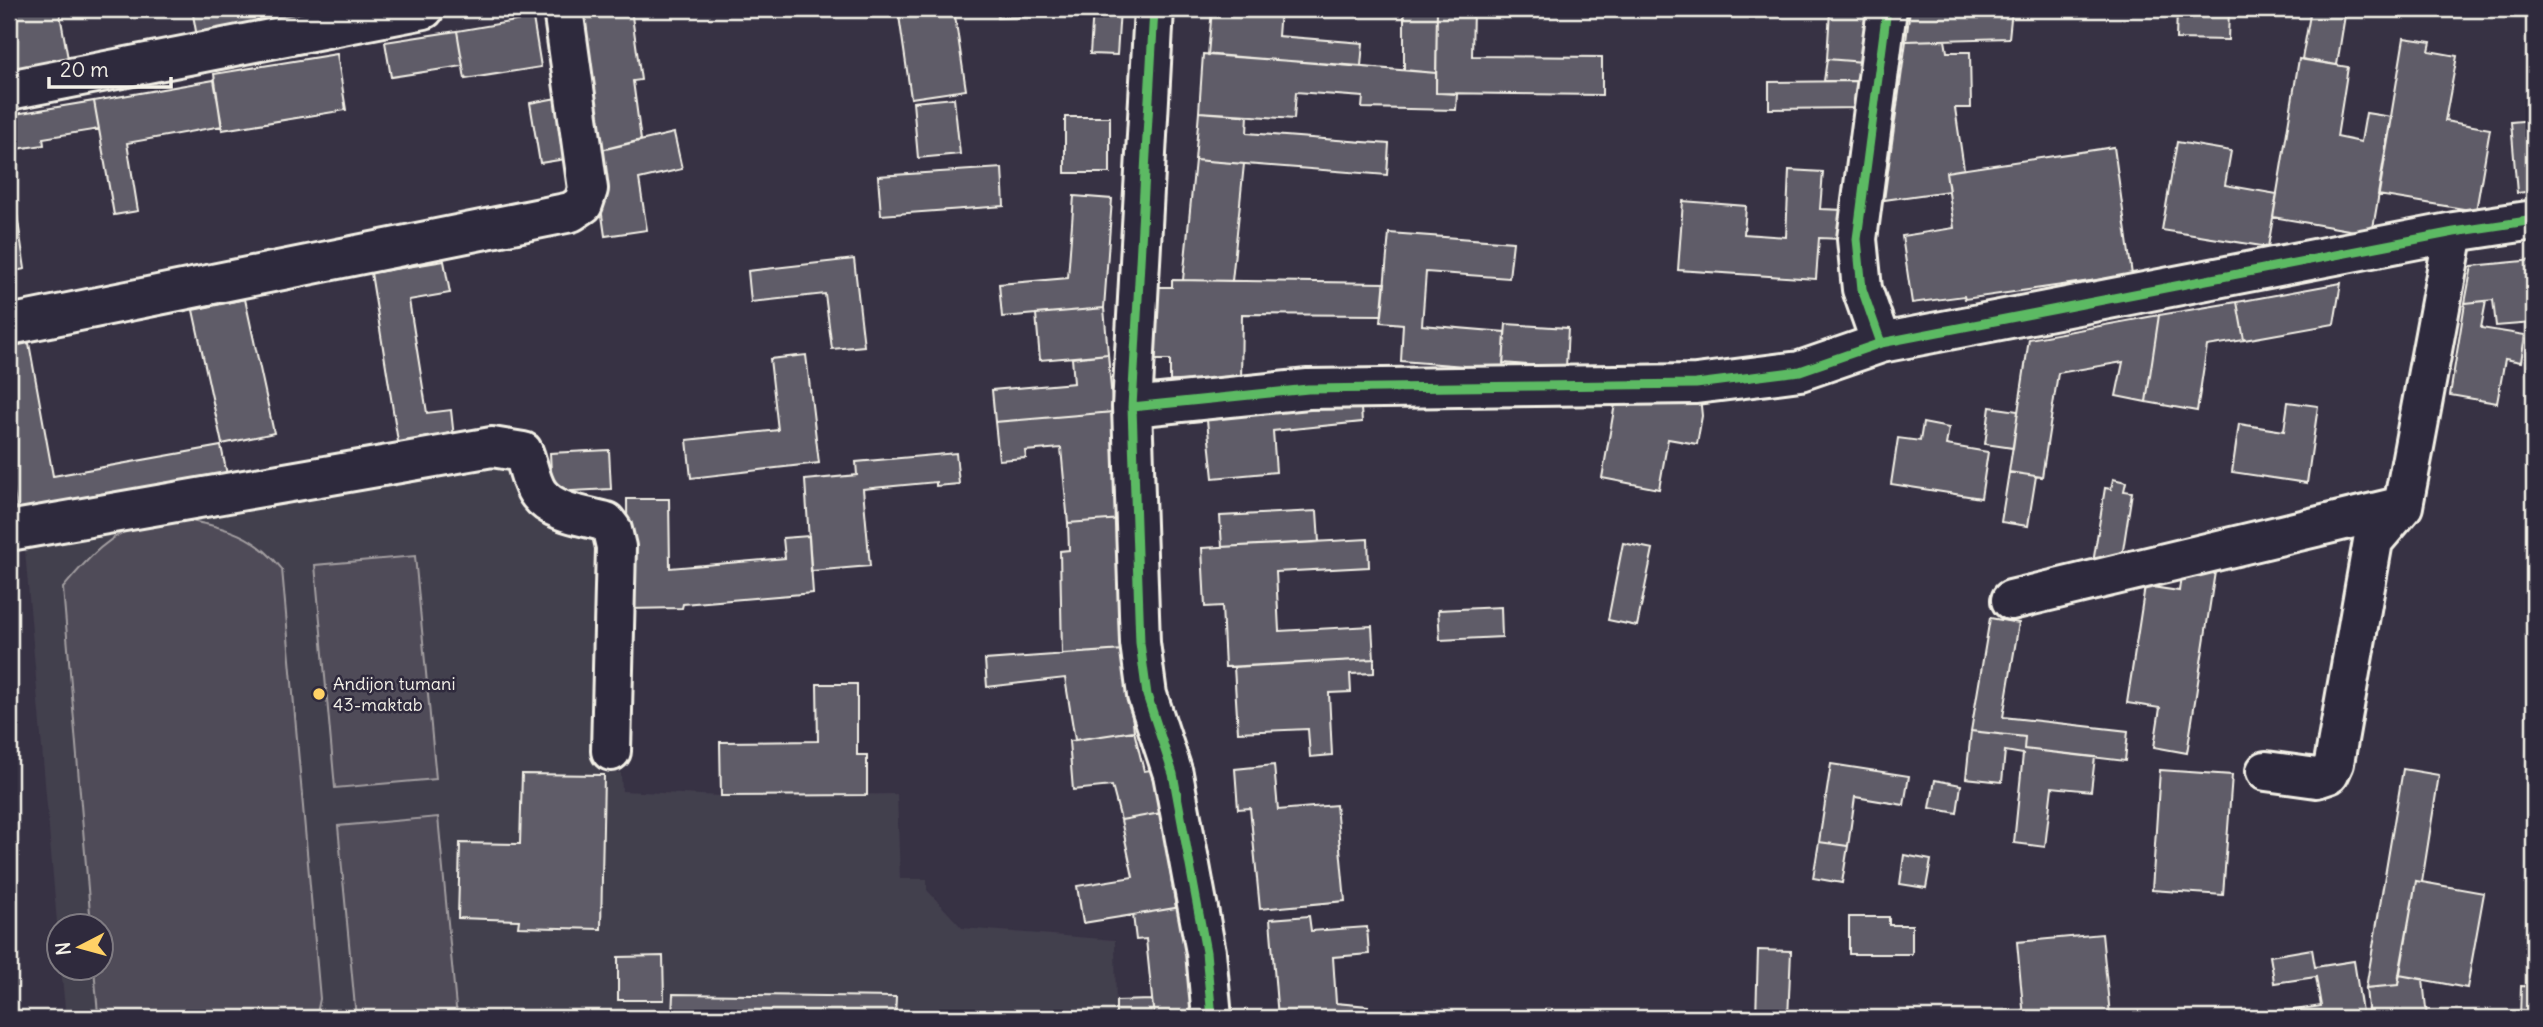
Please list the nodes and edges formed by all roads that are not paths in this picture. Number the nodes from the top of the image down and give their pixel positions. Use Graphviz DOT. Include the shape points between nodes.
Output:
graph roads {
  1 [pos="424,9"];
  2 [pos="563,9"];
  3 [pos="1154,9"];
  4 [pos="1887,9"];
  5 [pos="9,90"];
  6 [pos="2534,220"];
  7 [pos="2454,232"];
  8 [pos="9,325"];
  9 [pos="1881,343"];
  10 [pos="1132,407"];
  11 [pos="2403,506"];
  12 [pos="9,531"];
  13 [pos="2011,600"];
  14 [pos="611,751"];
  15 [pos="2266,771"];
  16 [pos="1212,1018"];
  1 -- 5 [label="street"];
  2 -- 8 [label="street" via="588,189 583,204 570,212"];
  3 -- 10 [label="street"];
  4 -- 9 [label="street" via="1857,239 1862,289"];
  6 -- 7 [label="street"];
  7 -- 9 [label="street"];
  7 -- 11 [label="street"];
  9 -- 10 [label="street" via="1800,371 1696,384 1308,389"];
  10 -- 16 [label="street" via="1147,695 1172,774 1206,952"];
  11 -- 13 [label="street"];
  11 -- 15 [label="street" via="2373,541 2329,774 2317,778"];
  12 -- 14 [label="street" via="492,447 523,452 544,500 566,512 606,522 612,530 616,547"];
}
